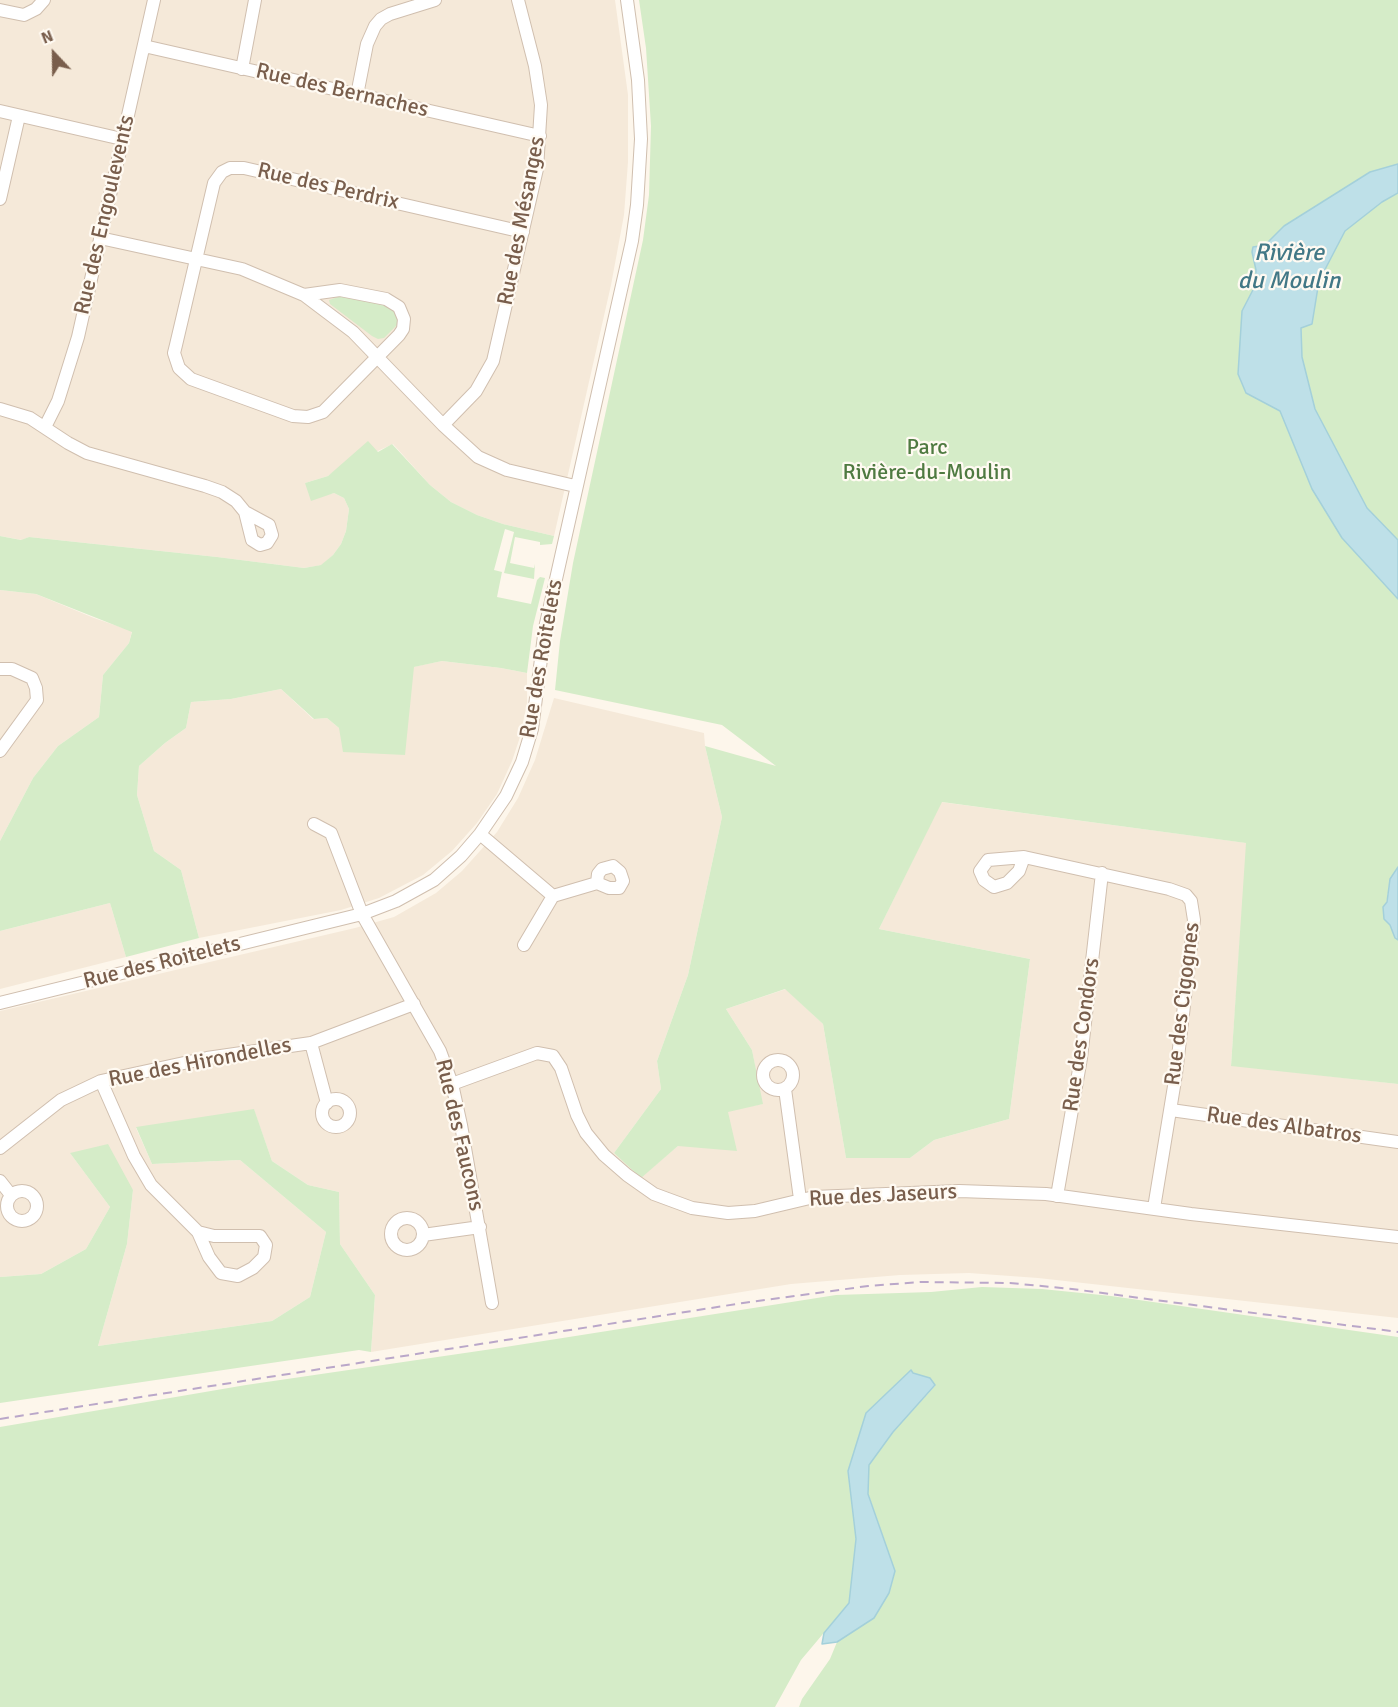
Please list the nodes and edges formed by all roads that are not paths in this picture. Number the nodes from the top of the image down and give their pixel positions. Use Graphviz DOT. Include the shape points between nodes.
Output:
graph roads {
  1 [pos="44,0"];
  2 [pos="154,0"];
  3 [pos="255,0"];
  4 [pos="435,0"];
  5 [pos="518,0"];
  6 [pos="627,0"];
  7 [pos="0,10"];
  8 [pos="144,46"];
  9 [pos="242,69"];
  10 [pos="357,95"];
  11 [pos="0,111"];
  12 [pos="19,116"];
  13 [pos="540,136"];
  14 [pos="122,139"];
  15 [pos="0,200"];
  16 [pos="523,232"];
  17 [pos="100,238"];
  18 [pos="196,259"];
  19 [pos="304,296"];
  20 [pos="379,357"];
  21 [pos="0,409"];
  22 [pos="443,425"];
  23 [pos="45,427"];
  24 [pos="576,486"];
  25 [pos="245,512"];
  26 [pos="0,669"];
  27 [pos="0,751"];
  28 [pos="314,824"];
  29 [pos="480,834"];
  30 [pos="1024,857"];
  31 [pos="1102,873"];
  32 [pos="597,883"];
  33 [pos="553,896"];
  34 [pos="362,914"];
  35 [pos="524,945"];
  36 [pos="0,1003"];
  37 [pos="414,1004"];
  38 [pos="311,1043"];
  39 [pos="101,1081"];
  40 [pos="452,1084"];
  41 [pos="785,1089"];
  42 [pos="327,1103"];
  43 [pos="1171,1110"];
  44 [pos="1398,1142"];
  45 [pos="0,1148"];
  46 [pos="0,1181"];
  47 [pos="11,1195"];
  48 [pos="1057,1196"];
  49 [pos="800,1199"];
  50 [pos="1154,1208"];
  51 [pos="480,1227"];
  52 [pos="198,1232"];
  53 [pos="423,1234"];
  54 [pos="1398,1237"];
  55 [pos="492,1304"];
  1 -- 7 [label="street" via="30,13"];
  2 -- 8 [label="street, Rue des Engoulevents"];
  3 -- 9 [label="street"];
  4 -- 10 [label="street" via="390,14 375,26 367,44"];
  5 -- 13 [label="street, Rue des Mésanges" via="538,79"];
  6 -- 24 [label="street, Rue des Roitelets" via="640,108 637,205 624,283"];
  8 -- 9 [label="street, Rue des Bernaches"];
  8 -- 14 [label="street, Rue des Engoulevents"];
  9 -- 10 [label="street, Rue des Bernaches"];
  10 -- 13 [label="street, Rue des Bernaches"];
  11 -- 12 [label="street"];
  12 -- 14 [label="street"];
  12 -- 15 [label="street"];
  13 -- 16 [label="street, Rue des Mésanges"];
  14 -- 17 [label="street, Rue des Engoulevents"];
  16 -- 18 [label="street, Rue des Perdrix" via="237,167 222,172 215,180"];
  16 -- 22 [label="street, Rue des Mésanges" via="489,371 476,391"];
  17 -- 18 [label="street"];
  17 -- 23 [label="street, Rue des Engoulevents" via="70,364"];
  18 -- 19 [label="street" via="242,269"];
  18 -- 20 [label="street, Rue des Perdrix" via="174,352 179,368 191,379 293,416 308,417 323,412"];
  19 -- 20 [label="street" via="347,327"];
  19 -- 20 [label="street, Rue des Perdrix" via="340,290 396,303 404,327"];
  20 -- 22 [label="street"];
  21 -- 23 [label="street"];
  22 -- 24 [label="street" via="491,465"];
  23 -- 25 [label="street" via="87,453 214,489 230,497"];
  24 -- 29 [label="street, Rue des Roitelets" via="545,628 532,729 506,796"];
  26 -- 27 [label="street" via="12,669 32,678 37,700"];
  28 -- 34 [label="street, Rue des Faucons" via="331,833"];
  29 -- 33 [label="street"];
  29 -- 34 [label="street, Rue des Roitelets" via="434,880"];
  30 -- 31 [label="street, Rue des Cigognes"];
  31 -- 43 [label="street, Rue des Cigognes" via="1186,895 1194,911"];
  31 -- 48 [label="street, Rue des Condors" via="1081,1058"];
  32 -- 33 [label="street"];
  33 -- 35 [label="street"];
  34 -- 36 [label="street, Rue des Roitelets"];
  34 -- 37 [label="street, Rue des Faucons"];
  37 -- 38 [label="street, Rue des Hirondelles"];
  37 -- 40 [label="street, Rue des Faucons" via="440,1051"];
  38 -- 39 [label="street, Rue des Hirondelles" via="207,1058"];
  38 -- 42 [label="street"];
  39 -- 45 [label="street, Rue des Hirondelles" via="61,1100"];
  39 -- 52 [label="street" via="151,1185"];
  40 -- 49 [label="street, Rue des Jaseurs" via="537,1053 553,1056 586,1133 604,1155 654,1194 692,1208 728,1213 773,1209"];
  40 -- 51 [label="street, Rue des Faucons"];
  41 -- 49 [label="street"];
  43 -- 44 [label="street, Rue des Albatros"];
  43 -- 50 [label="street, Rue des Cigognes"];
  46 -- 47 [label="street"];
  48 -- 49 [label="street, Rue des Jaseurs" via="959,1191"];
  48 -- 50 [label="street, Rue des Jaseurs"];
  50 -- 54 [label="street, Rue des Jaseurs"];
  51 -- 53 [label="street"];
  51 -- 55 [label="street, Rue des Faucons"];
  52 -- 52 [label="street" via="221,1273 238,1276 264,1257 266,1245 260,1236"];
}
